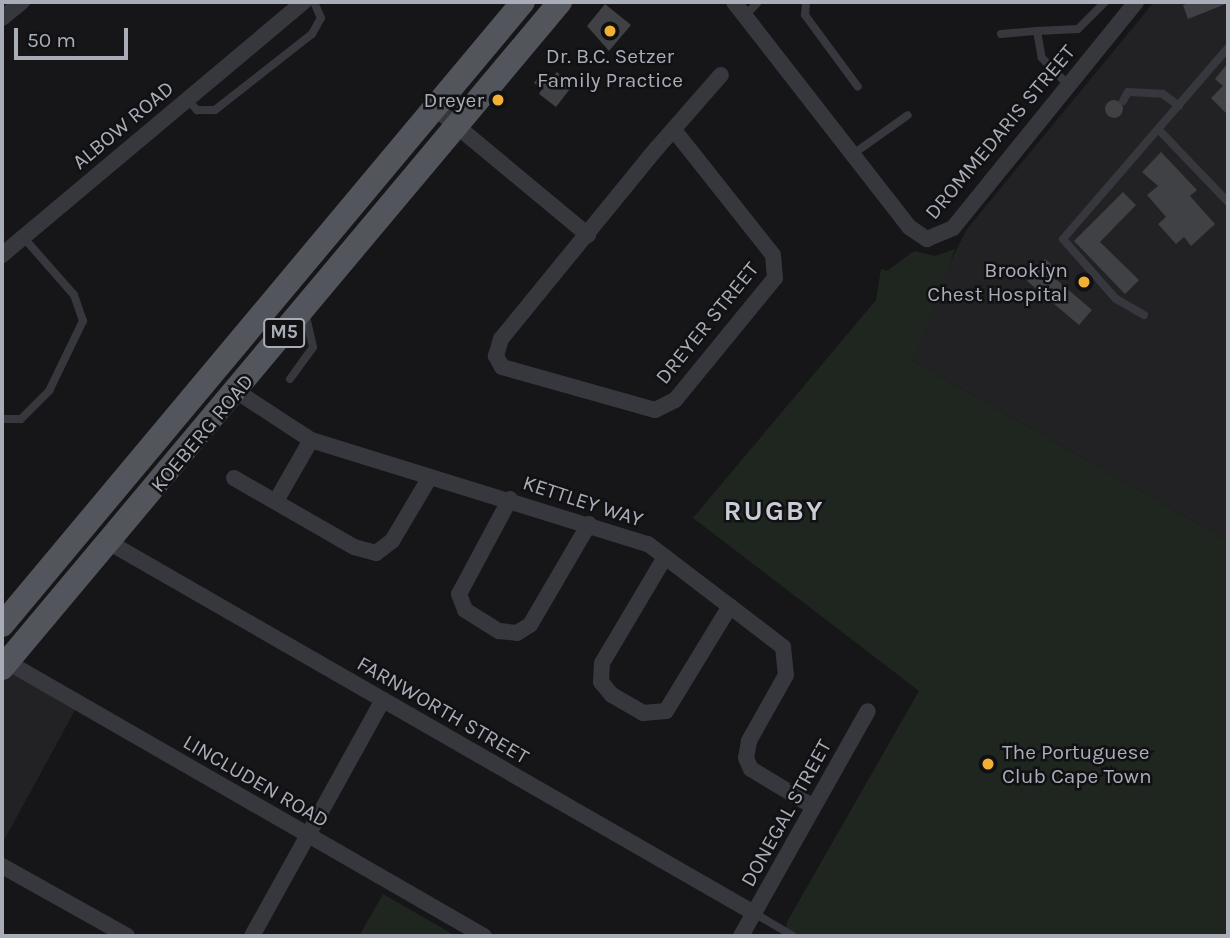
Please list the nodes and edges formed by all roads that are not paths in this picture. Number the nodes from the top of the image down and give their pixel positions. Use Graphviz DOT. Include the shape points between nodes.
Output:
graph roads {
  1 [pos="22,2"];
  2 [pos="304,2"];
  3 [pos="314,2"];
  4 [pos="523,2"];
  5 [pos="560,2"];
  6 [pos="734,2"];
  7 [pos="758,2"];
  8 [pos="806,2"];
  9 [pos="1105,2"];
  10 [pos="1136,2"];
  11 [pos="745,16"];
  12 [pos="2,18"];
  13 [pos="1037,31"];
  14 [pos="1001,34"];
  15 [pos="1228,48"];
  16 [pos="721,75"];
  17 [pos="1067,84"];
  18 [pos="858,87"];
  19 [pos="187,99"];
  20 [pos="1123,101"];
  21 [pos="1179,106"];
  22 [pos="435,108"];
  23 [pos="908,115"];
  24 [pos="457,126"];
  25 [pos="674,130"];
  26 [pos="1159,130"];
  27 [pos="853,155"];
  28 [pos="1228,202"];
  29 [pos="588,235"];
  30 [pos="23,237"];
  31 [pos="2,255"];
  32 [pos="303,310"];
  33 [pos="1144,315"];
  34 [pos="290,379"];
  35 [pos="236,391"];
  36 [pos="2,419"];
  37 [pos="311,440"];
  38 [pos="430,477"];
  39 [pos="234,478"];
  40 [pos="510,499"];
  41 [pos="276,500"];
  42 [pos="589,524"];
  43 [pos="110,543"];
  44 [pos="665,557"];
  45 [pos="730,606"];
  46 [pos="2,625"];
  47 [pos="4,663"];
  48 [pos="383,700"];
  49 [pos="869,711"];
  50 [pos="812,806"];
  51 [pos="305,834"];
  52 [pos="2,866"];
  53 [pos="754,913"];
  54 [pos="127,936"];
  55 [pos="252,936"];
  56 [pos="484,936"];
  57 [pos="741,936"];
  58 [pos="793,936"];
  1 -- 12 [label="street"];
  2 -- 19 [label="street, ALBOW ROAD"];
  3 -- 19 [label="lane" via="321,18 312,34 215,110 197,110"];
  4 -- 22 [label="main road, KOEBERG ROAD / M5"];
  5 -- 24 [label="main road, KOEBERG ROAD / M5"];
  6 -- 11 [label="street, DROMMEDARIS STREET"];
  7 -- 11 [label="lane"];
  8 -- 18 [label="lane" via="805,15"];
  9 -- 13 [label="lane" via="1078,29"];
  10 -- 17 [label="street, DROMMEDARIS STREET"];
  11 -- 27 [label="street, DROMMEDARIS STREET"];
  13 -- 14 [label="lane"];
  13 -- 17 [label="lane" via="1042,58"];
  15 -- 21 [label="lane"];
  16 -- 25 [label="street, DREYER STREET"];
  17 -- 27 [label="street, DROMMEDARIS STREET" via="953,228 937,239 909,228"];
  19 -- 30 [label="street, ALBOW ROAD"];
  20 -- 21 [label="lane" via="1128,92 1163,94"];
  21 -- 26 [label="lane"];
  22 -- 24 [label="street"];
  22 -- 46 [label="main road, KOEBERG ROAD / M5"];
  23 -- 27 [label="lane"];
  24 -- 29 [label="street"];
  24 -- 32 [label="main road, KOEBERG ROAD / M5"];
  25 -- 29 [label="street, DREYER STREET"];
  25 -- 29 [label="street, DREYER STREET" via="777,264 775,278 675,400 655,410 508,370 497,360 501,339"];
  26 -- 28 [label="lane"];
  26 -- 33 [label="lane" via="1063,239 1116,299"];
  30 -- 31 [label="street, ALBOW ROAD"];
  30 -- 36 [label="lane" via="74,295 83,321 49,391 21,419"];
  32 -- 34 [label="lane" via="313,347"];
  32 -- 35 [label="main road, KOEBERG ROAD / M5"];
  35 -- 37 [label="street, KETTLEY WAY"];
  35 -- 43 [label="main road, KOEBERG ROAD / M5"];
  37 -- 38 [label="street, KETTLEY WAY"];
  37 -- 41 [label="street"];
  38 -- 40 [label="street, KETTLEY WAY"];
  38 -- 41 [label="street" via="393,541 376,553 354,547"];
  39 -- 41 [label="street"];
  40 -- 42 [label="street, KETTLEY WAY"];
  40 -- 42 [label="street" via="459,594 465,610 499,631 516,633 530,625"];
  42 -- 44 [label="street, KETTLEY WAY" via="635,538"];
  43 -- 47 [label="main road, KOEBERG ROAD / M5"];
  43 -- 48 [label="street, FARNWORTH STREET"];
  44 -- 45 [label="street, KETTLEY WAY"];
  44 -- 45 [label="street" via="602,663 601,682 612,695 643,713 666,711"];
  45 -- 50 [label="street, KETTLEY WAY" via="777,641 788,662 749,741 748,764"];
  47 -- 51 [label="street, LINCLUDEN ROAD"];
  48 -- 51 [label="street"];
  48 -- 53 [label="street, FARNWORTH STREET"];
  49 -- 50 [label="street, DONEGAL STREET"];
  50 -- 53 [label="street, DONEGAL STREET"];
  51 -- 55 [label="street"];
  51 -- 56 [label="street, LINCLUDEN ROAD"];
  52 -- 54 [label="street"];
  53 -- 57 [label="street, DONEGAL STREET"];
  53 -- 58 [label="lane"];
}
